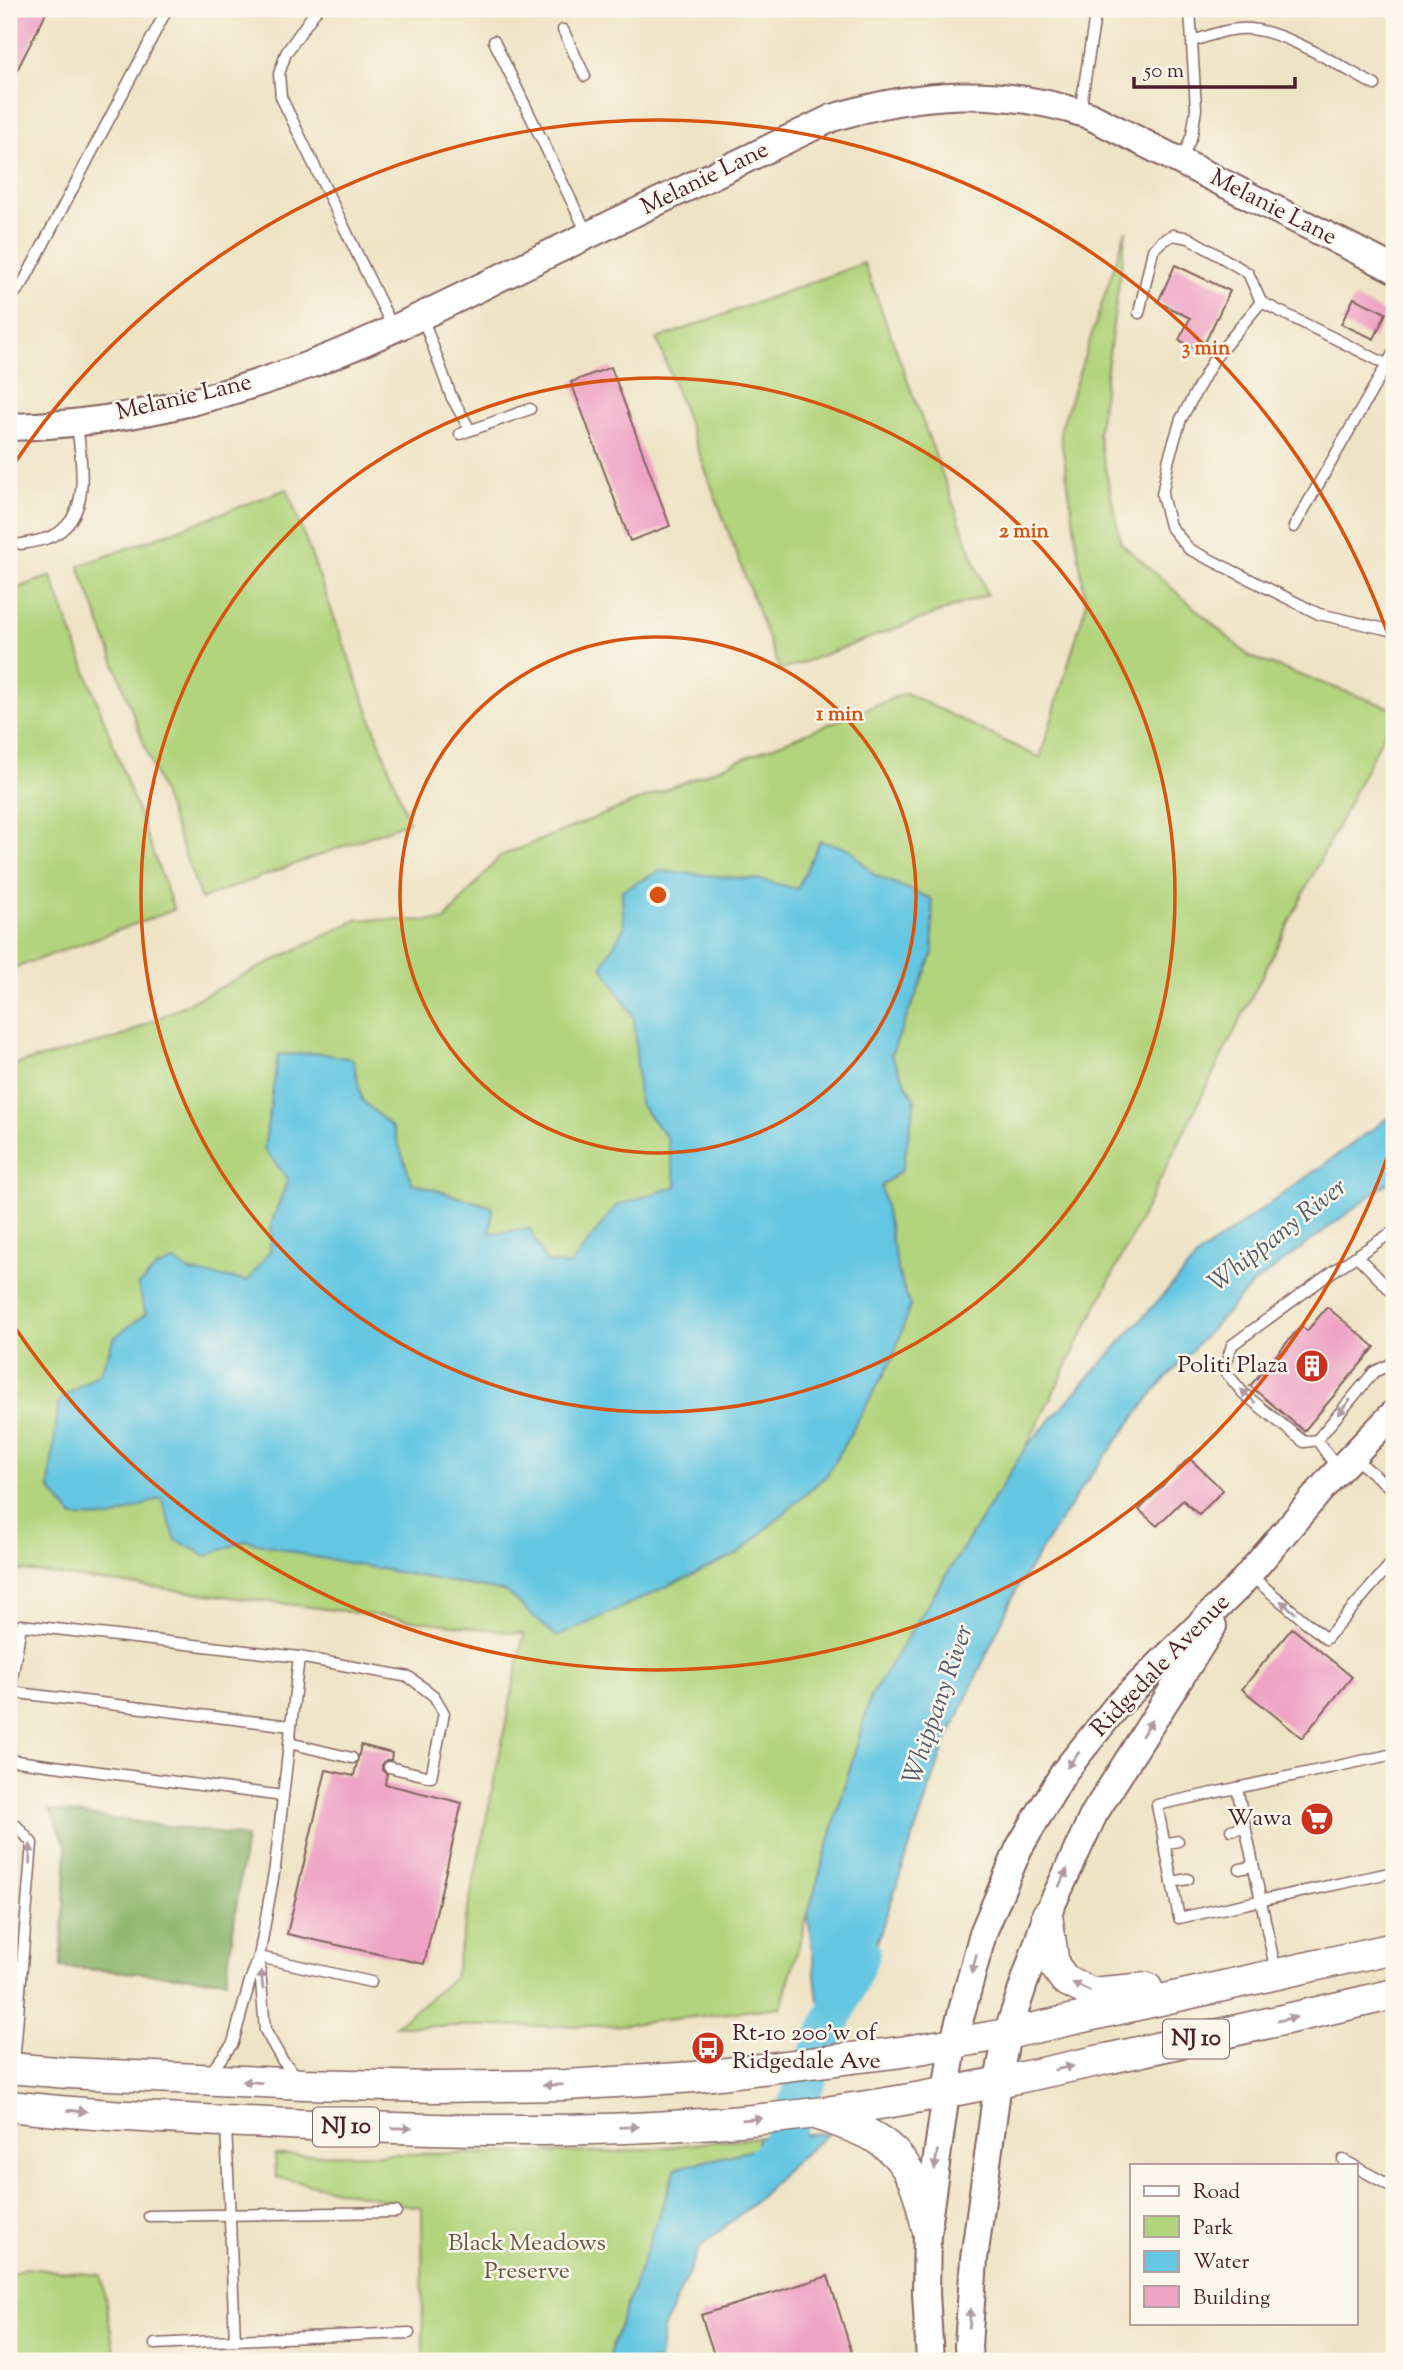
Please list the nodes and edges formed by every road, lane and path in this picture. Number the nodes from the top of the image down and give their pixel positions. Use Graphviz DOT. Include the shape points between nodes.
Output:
graph roads {
  1 [pos="317,9"];
  2 [pos="1096,9"];
  3 [pos="1190,9"];
  4 [pos="166,13"];
  5 [pos="563,30"];
  6 [pos="494,41"];
  7 [pos="1193,41"];
  8 [pos="585,76"];
  9 [pos="1375,85"];
  10 [pos="1080,113"];
  11 [pos="1181,162"];
  12 [pos="588,235"];
  13 [pos="1394,270"];
  14 [pos="9,297"];
  15 [pos="1261,302"];
  16 [pos="1139,313"];
  17 [pos="421,315"];
  18 [pos="394,328"];
  19 [pos="1394,352"];
  20 [pos="1391,366"];
  21 [pos="530,409"];
  22 [pos="77,422"];
  23 [pos="9,427"];
  24 [pos="1294,527"];
  25 [pos="21,544"];
  26 [pos="1394,631"];
  27 [pos="1394,1231"];
  28 [pos="1357,1256"];
  29 [pos="1394,1294"];
  30 [pos="1394,1365"];
  31 [pos="1390,1424"];
  32 [pos="1317,1440"];
  33 [pos="1345,1463"];
  34 [pos="1394,1491"];
  35 [pos="1394,1560"];
  36 [pos="1244,1580"];
  37 [pos="299,1657"];
  38 [pos="9,1695"];
  39 [pos="1394,1697"];
  40 [pos="1394,1721"];
  41 [pos="291,1726"];
  42 [pos="289,1743"];
  43 [pos="1394,1754"];
  44 [pos="352,1758"];
  45 [pos="9,1760"];
  46 [pos="389,1767"];
  47 [pos="1237,1788"];
  48 [pos="283,1796"];
  49 [pos="9,1824"];
  50 [pos="1245,1827"];
  51 [pos="1231,1830"];
  52 [pos="1178,1841"];
  53 [pos="1164,1844"];
  54 [pos="1253,1866"];
  55 [pos="1240,1869"];
  56 [pos="1394,1872"];
  57 [pos="1188,1879"];
  58 [pos="1172,1882"];
  59 [pos="1261,1901"];
  60 [pos="1047,1915"];
  61 [pos="1394,1948"];
  62 [pos="259,1956"];
  63 [pos="1277,1974"];
  64 [pos="371,1982"];
  65 [pos="14,1988"];
  66 [pos="1196,1994"];
  67 [pos="1394,1994"];
  68 [pos="1007,2034"];
  69 [pos="953,2044"];
  70 [pos="11,2068"];
  71 [pos="206,2080"];
  72 [pos="998,2082"];
  73 [pos="304,2084"];
  74 [pos="946,2092"];
  75 [pos="9,2106"];
  76 [pos="814,2113"];
  77 [pos="226,2121"];
  78 [pos="1343,2160"];
  79 [pos="1350,2164"];
  80 [pos="1358,2168"];
  81 [pos="1394,2188"];
  82 [pos="396,2212"];
  83 [pos="230,2215"];
  84 [pos="149,2216"];
  85 [pos="927,2228"];
  86 [pos="409,2333"];
  87 [pos="235,2340"];
  88 [pos="155,2344"];
  89 [pos="930,2361"];
  90 [pos="969,2361"];
  1 -- 18 [label="lane" via="286,53 279,74 281,97"];
  2 -- 10 [label="lane"];
  3 -- 7 [label="lane"];
  4 -- 14 [label="lane" via="23,283"];
  5 -- 8 [label="lane"];
  6 -- 12 [label="lane"];
  7 -- 9 [label="lane" via="1226,30 1252,29 1314,52"];
  7 -- 11 [label="lane" via="1196,109"];
  10 -- 11 [label="main road, Melanie Lane"];
  10 -- 12 [label="main road, Melanie Lane" via="1050,103 962,94 874,105 832,118"];
  11 -- 13 [label="main road, Melanie Lane"];
  12 -- 17 [label="main road, Melanie Lane"];
  15 -- 16 [label="lane" via="1248,273 1189,237 1173,235 1153,250"];
  15 -- 20 [label="lane"];
  15 -- 26 [label="lane" via="1214,359 1181,419 1162,495 1170,526 1189,549 1319,614"];
  17 -- 18 [label="main road, Melanie Lane"];
  17 -- 21 [label="lane" via="465,432"];
  18 -- 22 [label="main road, Melanie Lane" via="312,363 228,391"];
  19 -- 20 [label="lane"];
  20 -- 24 [label="lane"];
  22 -- 23 [label="main road, Melanie Lane"];
  22 -- 25 [label="lane" via="80,500 59,532"];
  27 -- 28 [label="lane"];
  28 -- 29 [label="lane"];
  32 -- 28 [label="lane, one-way" via="1304,1442 1244,1394 1224,1370 1232,1345"];
  30 -- 32 [label="lane, one-way" via="1374,1372"];
  31 -- 33 [label="main road, Ridgedale Avenue"];
  32 -- 33 [label="lane"];
  33 -- 34 [label="lane"];
  33 -- 36 [label="main road, Ridgedale Avenue"];
  35 -- 36 [label="lane, one-way" via="1326,1639"];
  60 -- 36 [label="main road, Ridgedale Avenue, one-way" via="1094,1814"];
  36 -- 69 [label="main road, Ridgedale Avenue, one-way" via="1116,1707 1064,1772 1019,1848 983,1933"];
  37 -- 38 [label="lane" via="21,1625"];
  37 -- 41 [label="lane"];
  37 -- 46 [label="lane" via="409,1677 434,1696 444,1713 431,1777"];
  38 -- 41 [label="lane"];
  39 -- 40 [label="lane"];
  41 -- 42 [label="lane"];
  42 -- 44 [label="lane"];
  42 -- 48 [label="lane"];
  43 -- 47 [label="lane"];
  45 -- 48 [label="lane"];
  47 -- 50 [label="lane"];
  47 -- 53 [label="lane" via="1157,1805"];
  48 -- 62 [label="lane"];
  65 -- 49 [label="lane, one-way" via="32,1843 16,1825"];
  50 -- 51 [label="lane"];
  50 -- 54 [label="lane"];
  52 -- 53 [label="lane"];
  53 -- 58 [label="lane"];
  54 -- 55 [label="lane"];
  54 -- 59 [label="lane"];
  56 -- 59 [label="lane"];
  57 -- 58 [label="lane"];
  58 -- 59 [label="lane" via="1179,1918"];
  59 -- 63 [label="lane"];
  66 -- 60 [label="main road, one-way" via="1162,1987 1091,1993 1065,1980 1054,1965"];
  60 -- 68 [label="main road, Ridgedale Avenue"];
  61 -- 63 [label="main road, NJ 10"];
  62 -- 64 [label="lane"];
  62 -- 71 [label="lane" via="233,2043"];
  73 -- 62 [label="lane, one-way" via="282,2060 265,2030"];
  63 -- 66 [label="main road, NJ 10"];
  65 -- 70 [label="lane"];
  66 -- 68 [label="main road, NJ 10"];
  72 -- 67 [label="main road, NJ 10, one-way"];
  68 -- 69 [label="main road, NJ 10"];
  68 -- 72 [label="main road, Ridgedale Avenue"];
  69 -- 73 [label="main road, NJ 10, one-way" via="695,2077 566,2085"];
  69 -- 74 [label="main road, Ridgedale Avenue"];
  70 -- 71 [label="main road, NJ 10"];
  73 -- 71 [label="main road, NJ 10, one-way"];
  72 -- 74 [label="main road, NJ 10"];
  90 -- 72 [label="main road, Ridgedale Avenue, one-way" via="974,2259"];
  74 -- 76 [label="main road, NJ 10"];
  74 -- 85 [label="main road, Ridgedale Avenue, one-way"];
  75 -- 77 [label="main road, NJ 10, one-way"];
  77 -- 76 [label="main road, NJ 10, one-way" via="528,2131 684,2125"];
  76 -- 85 [label="main road" via="866,2131 894,2151 913,2180"];
  77 -- 83 [label="lane"];
  78 -- 79 [label="lane"];
  80 -- 81 [label="lane"];
  82 -- 83 [label="lane"];
  83 -- 84 [label="lane"];
  83 -- 87 [label="lane"];
  85 -- 89 [label="main road, Ridgedale Avenue"];
  86 -- 87 [label="lane"];
  87 -- 88 [label="lane"];
}
